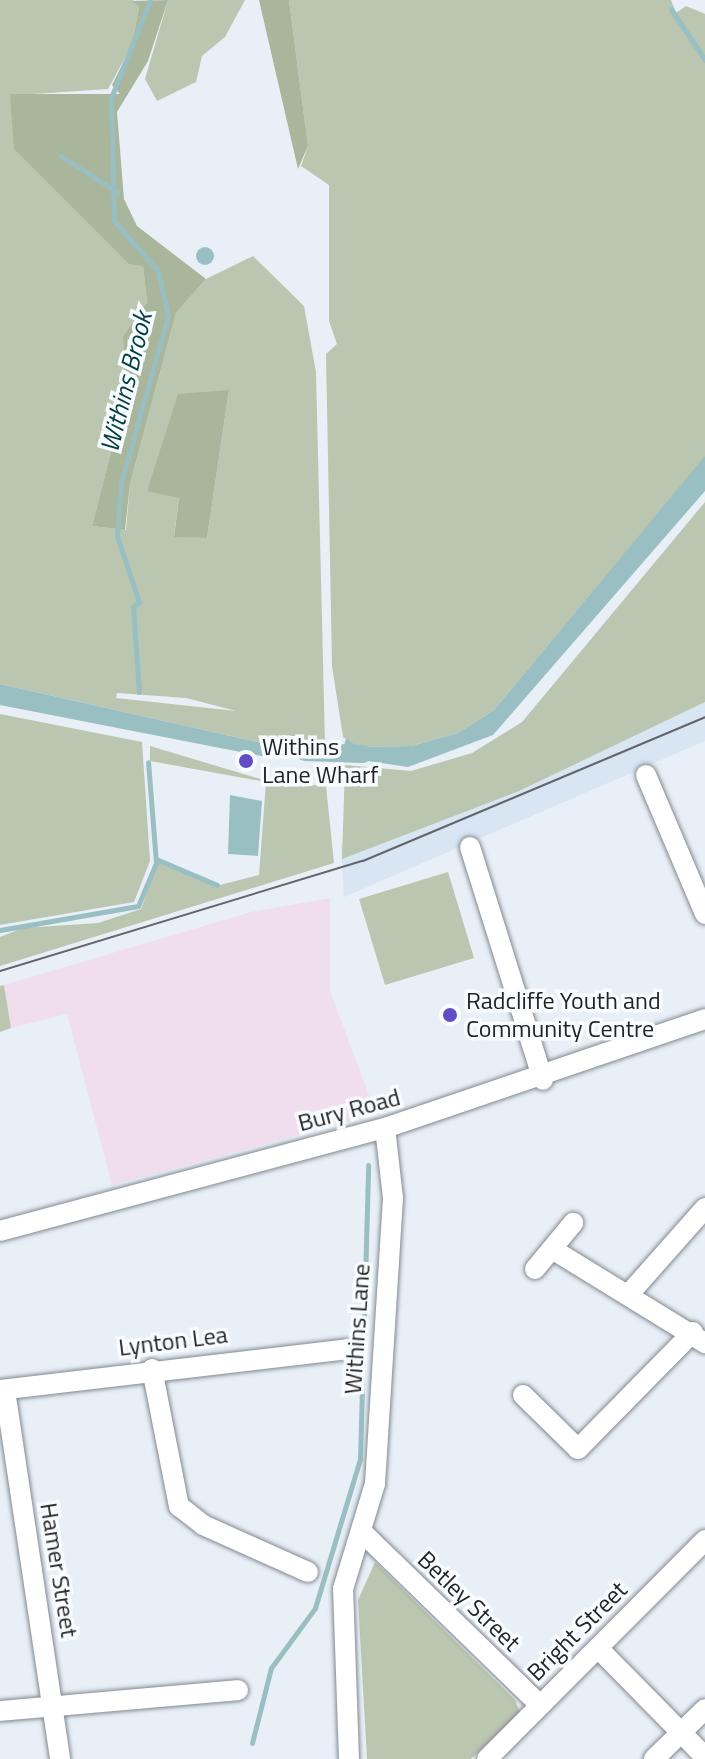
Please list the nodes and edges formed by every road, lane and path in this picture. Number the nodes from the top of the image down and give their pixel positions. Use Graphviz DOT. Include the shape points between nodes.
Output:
graph roads {
  1 [pos="646,775"];
  2 [pos="470,847"];
  3 [pos="705,914"];
  4 [pos="705,1019"];
  5 [pos="543,1080"];
  6 [pos="385,1128"];
  7 [pos="705,1208"];
  8 [pos="573,1223"];
  9 [pos="0,1231"];
  10 [pos="552,1249"];
  11 [pos="535,1269"];
  12 [pos="629,1294"];
  13 [pos="699,1337"];
  14 [pos="347,1349"];
  15 [pos="152,1369"];
  16 [pos="2,1390"];
  17 [pos="523,1395"];
  18 [pos="363,1533"];
  19 [pos="705,1540"];
  20 [pos="308,1572"];
  21 [pos="598,1648"];
  22 [pos="238,1690"];
  23 [pos="54,1703"];
  24 [pos="540,1705"];
  25 [pos="705,1709"];
  26 [pos="0,1711"];
  27 [pos="681,1733"];
  28 [pos="705,1757"];
  29 [pos="60,1759"];
  30 [pos="349,1759"];
  31 [pos="487,1759"];
  32 [pos="654,1759"];
  1 -- 3 [label="street"];
  2 -- 5 [label="street"];
  4 -- 5 [label="street, Bury Road"];
  5 -- 6 [label="street, Bury Road"];
  6 -- 9 [label="street, Bury Road"];
  6 -- 18 [label="street, Withins Lane" via="393,1198 375,1484"];
  7 -- 12 [label="street"];
  8 -- 10 [label="street"];
  10 -- 11 [label="street"];
  10 -- 12 [label="street"];
  12 -- 13 [label="street"];
  13 -- 17 [label="street" via="578,1449"];
  14 -- 15 [label="street, Lynton Lea"];
  15 -- 16 [label="street, Lynton Lea"];
  15 -- 20 [label="street" via="179,1506 203,1525"];
  16 -- 23 [label="street, Hamer Street"];
  18 -- 24 [label="street, Betley Street"];
  18 -- 30 [label="street, Withins Lane" via="343,1589"];
  19 -- 21 [label="street, Bright Street"];
  21 -- 24 [label="street, Bright Street"];
  21 -- 27 [label="street"];
  22 -- 23 [label="street"];
  23 -- 26 [label="street"];
  23 -- 29 [label="street, Hamer Street"];
  24 -- 31 [label="street, Bright Street"];
  25 -- 27 [label="street"];
  27 -- 28 [label="street"];
  27 -- 32 [label="street"];
}
